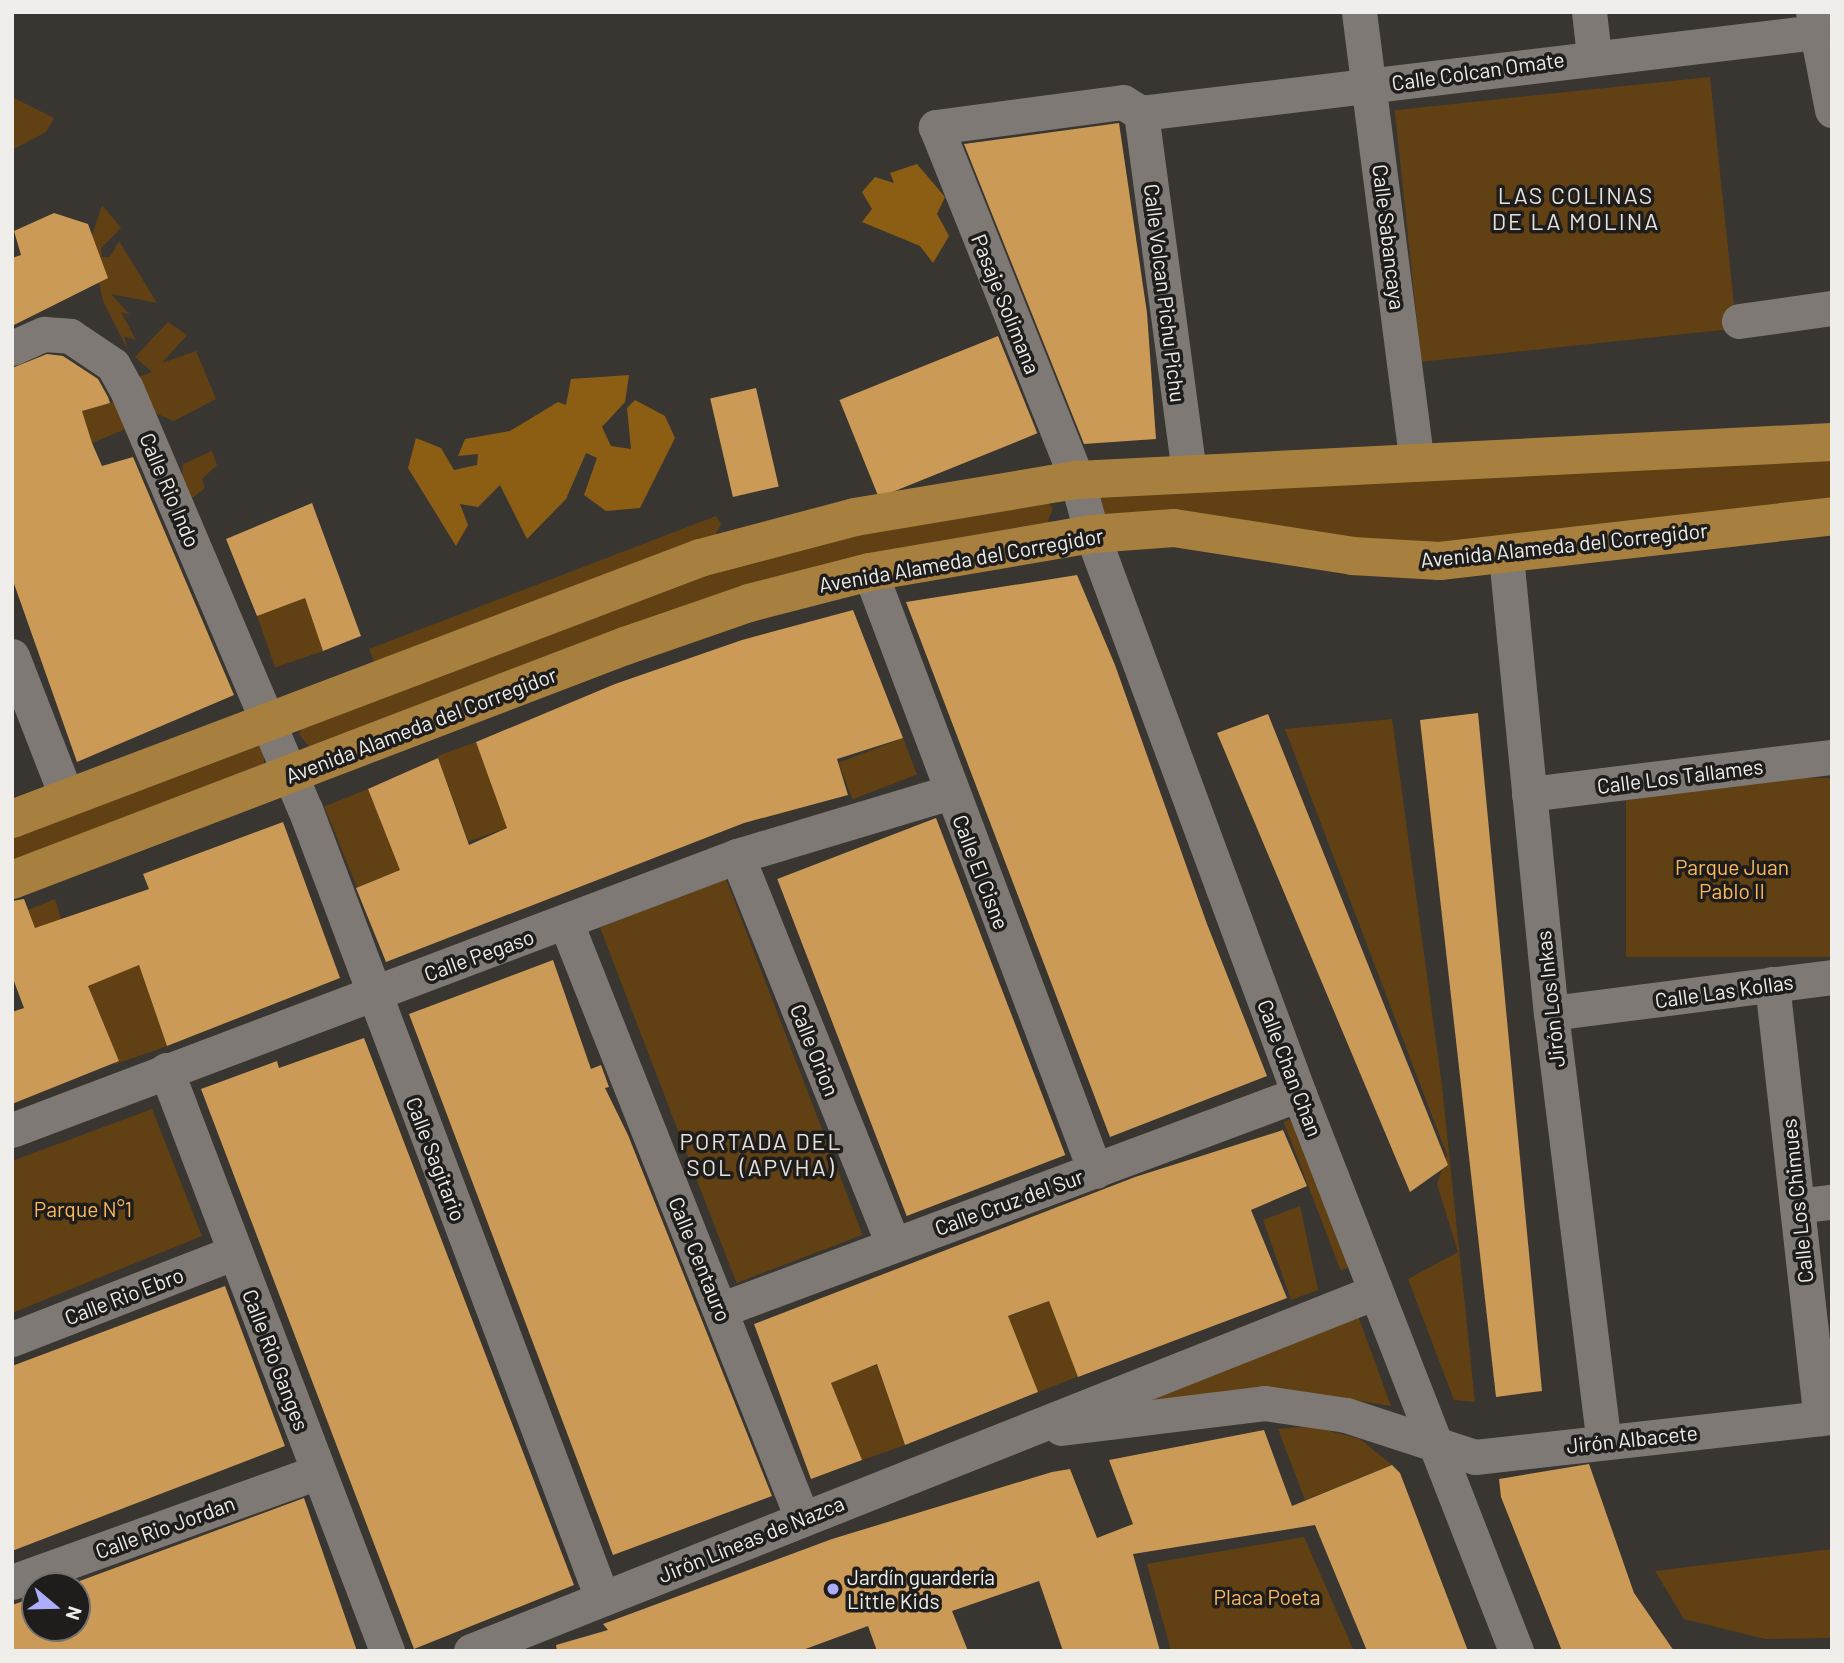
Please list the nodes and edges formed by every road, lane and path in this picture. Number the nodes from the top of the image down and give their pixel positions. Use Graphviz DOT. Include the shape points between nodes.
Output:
graph roads {
  1 [pos="1359,12"];
  2 [pos="1589,12"];
  3 [pos="1814,22"];
  4 [pos="1594,55"];
  5 [pos="1370,85"];
  6 [pos="1832,110"];
  7 [pos="1141,113"];
  8 [pos="1832,309"];
  9 [pos="1739,321"];
  10 [pos="12,348"];
  11 [pos="1832,442"];
  12 [pos="1417,462"];
  13 [pos="1189,474"];
  14 [pos="1077,480"];
  15 [pos="1832,516"];
  16 [pos="1092,534"];
  17 [pos="1506,556"];
  18 [pos="870,572"];
  19 [pos="12,656"];
  20 [pos="269,720"];
  21 [pos="1832,757"];
  22 [pos="291,775"];
  23 [pos="951,792"];
  24 [pos="1529,794"];
  25 [pos="68,798"];
  26 [pos="12,819"];
  27 [pos="737,856"];
  28 [pos="12,880"];
  29 [pos="566,923"];
  30 [pos="1832,976"];
  31 [pos="1772,984"];
  32 [pos="373,992"];
  33 [pos="1551,1013"];
  34 [pos="166,1070"];
  35 [pos="1299,1094"];
  36 [pos="12,1130"];
  37 [pos="1095,1171"];
  38 [pos="1832,1202"];
  39 [pos="1797,1206"];
  40 [pos="893,1245"];
  41 [pos="235,1252"];
  42 [pos="1375,1292"];
  43 [pos="720,1310"];
  44 [pos="12,1339"];
  45 [pos="1826,1417"];
  46 [pos="1033,1430"];
  47 [pos="1604,1441"];
  48 [pos="1434,1444"];
  49 [pos="318,1472"];
  50 [pos="802,1518"];
  51 [pos="12,1582"];
  52 [pos="602,1598"];
  53 [pos="387,1651"];
  54 [pos="471,1651"];
  55 [pos="1516,1651"];
  1 -- 5 [label="street, Calle Sabancaya"];
  2 -- 4 [label="street"];
  3 -- 4 [label="street, Calle Colcan Omate"];
  3 -- 6 [label="street" via="1827,66"];
  4 -- 5 [label="street, Calle Colcan Omate"];
  5 -- 7 [label="street, Calle Colcan Omate"];
  5 -- 12 [label="street, Calle Sabancaya"];
  7 -- 13 [label="street, Calle Volcan Pichu Pichu"];
  7 -- 14 [label="street, Pasaje Solimana" via="1123,102 936,127"];
  8 -- 9 [label="street"];
  10 -- 20 [label="street, Calle Rio Indo" via="44,334 69,336 113,365"];
  11 -- 12 [label="main road"];
  12 -- 13 [label="main road"];
  13 -- 14 [label="main road"];
  14 -- 16 [label="street, Calle Chan Chan"];
  14 -- 20 [label="main road" via="855,517 700,558"];
  15 -- 17 [label="main road, Avenida Alameda del Corregidor"];
  16 -- 17 [label="main road, Avenida Alameda del Corregidor" via="1174,528 1398,561"];
  16 -- 18 [label="main road, Avenida Alameda del Corregidor"];
  16 -- 35 [label="street, Calle Chan Chan"];
  17 -- 24 [label="street, Jirón Los Inkas"];
  18 -- 22 [label="main road, Avenida Alameda del Corregidor" via="749,603 638,641"];
  18 -- 23 [label="street, Calle El Cisne"];
  19 -- 25 [label="street"];
  20 -- 22 [label="street, Calle Sagitario"];
  20 -- 25 [label="main road"];
  21 -- 24 [label="street, Calle Los Tallames"];
  22 -- 28 [label="main road, Avenida Alameda del Corregidor"];
  22 -- 32 [label="street, Calle Sagitario"];
  23 -- 27 [label="street, Calle Pegaso"];
  23 -- 37 [label="street, Calle El Cisne"];
  24 -- 33 [label="street, Jirón Los Inkas"];
  25 -- 26 [label="main road"];
  27 -- 29 [label="street, Calle Pegaso"];
  27 -- 40 [label="street, Calle Orion"];
  29 -- 32 [label="street, Calle Pegaso"];
  29 -- 43 [label="street, Calle Centauro"];
  30 -- 31 [label="street, Calle Las Kollas"];
  31 -- 33 [label="street, Calle Las Kollas"];
  31 -- 39 [label="street, Calle Los Chimues"];
  32 -- 34 [label="street, Calle Pegaso"];
  32 -- 52 [label="street, Calle Sagitario"];
  33 -- 47 [label="street, Jirón Los Inkas"];
  34 -- 36 [label="street, Calle Pegaso"];
  34 -- 41 [label="street, Calle Rio Ganges"];
  35 -- 37 [label="street, Calle Cruz del Sur"];
  35 -- 42 [label="street, Calle Chan Chan"];
  37 -- 40 [label="street, Calle Cruz del Sur"];
  38 -- 39 [label="street"];
  39 -- 45 [label="street, Calle Los Chimues"];
  40 -- 43 [label="street, Calle Cruz del Sur"];
  41 -- 44 [label="street, Calle Rio Ebro"];
  41 -- 49 [label="street, Calle Rio Ganges"];
  42 -- 46 [label="street, Jirón Líneas de Nazca"];
  42 -- 48 [label="street, Calle Chan Chan"];
  43 -- 50 [label="street, Calle Centauro"];
  45 -- 47 [label="street, Jirón Albacete"];
  46 -- 48 [label="street, Jirón Líneas de Nazca" via="1119,1425 1264,1403 1346,1415"];
  46 -- 50 [label="street, Jirón Líneas de Nazca"];
  47 -- 48 [label="street, Jirón Albacete" via="1475,1457"];
  48 -- 55 [label="street, Calle Chan Chan"];
  49 -- 51 [label="street, Calle Rio Jordan"];
  49 -- 53 [label="street, Calle Rio Ganges"];
  50 -- 52 [label="street, Jirón Líneas de Nazca"];
  52 -- 54 [label="street, Jirón Líneas de Nazca"];
}
